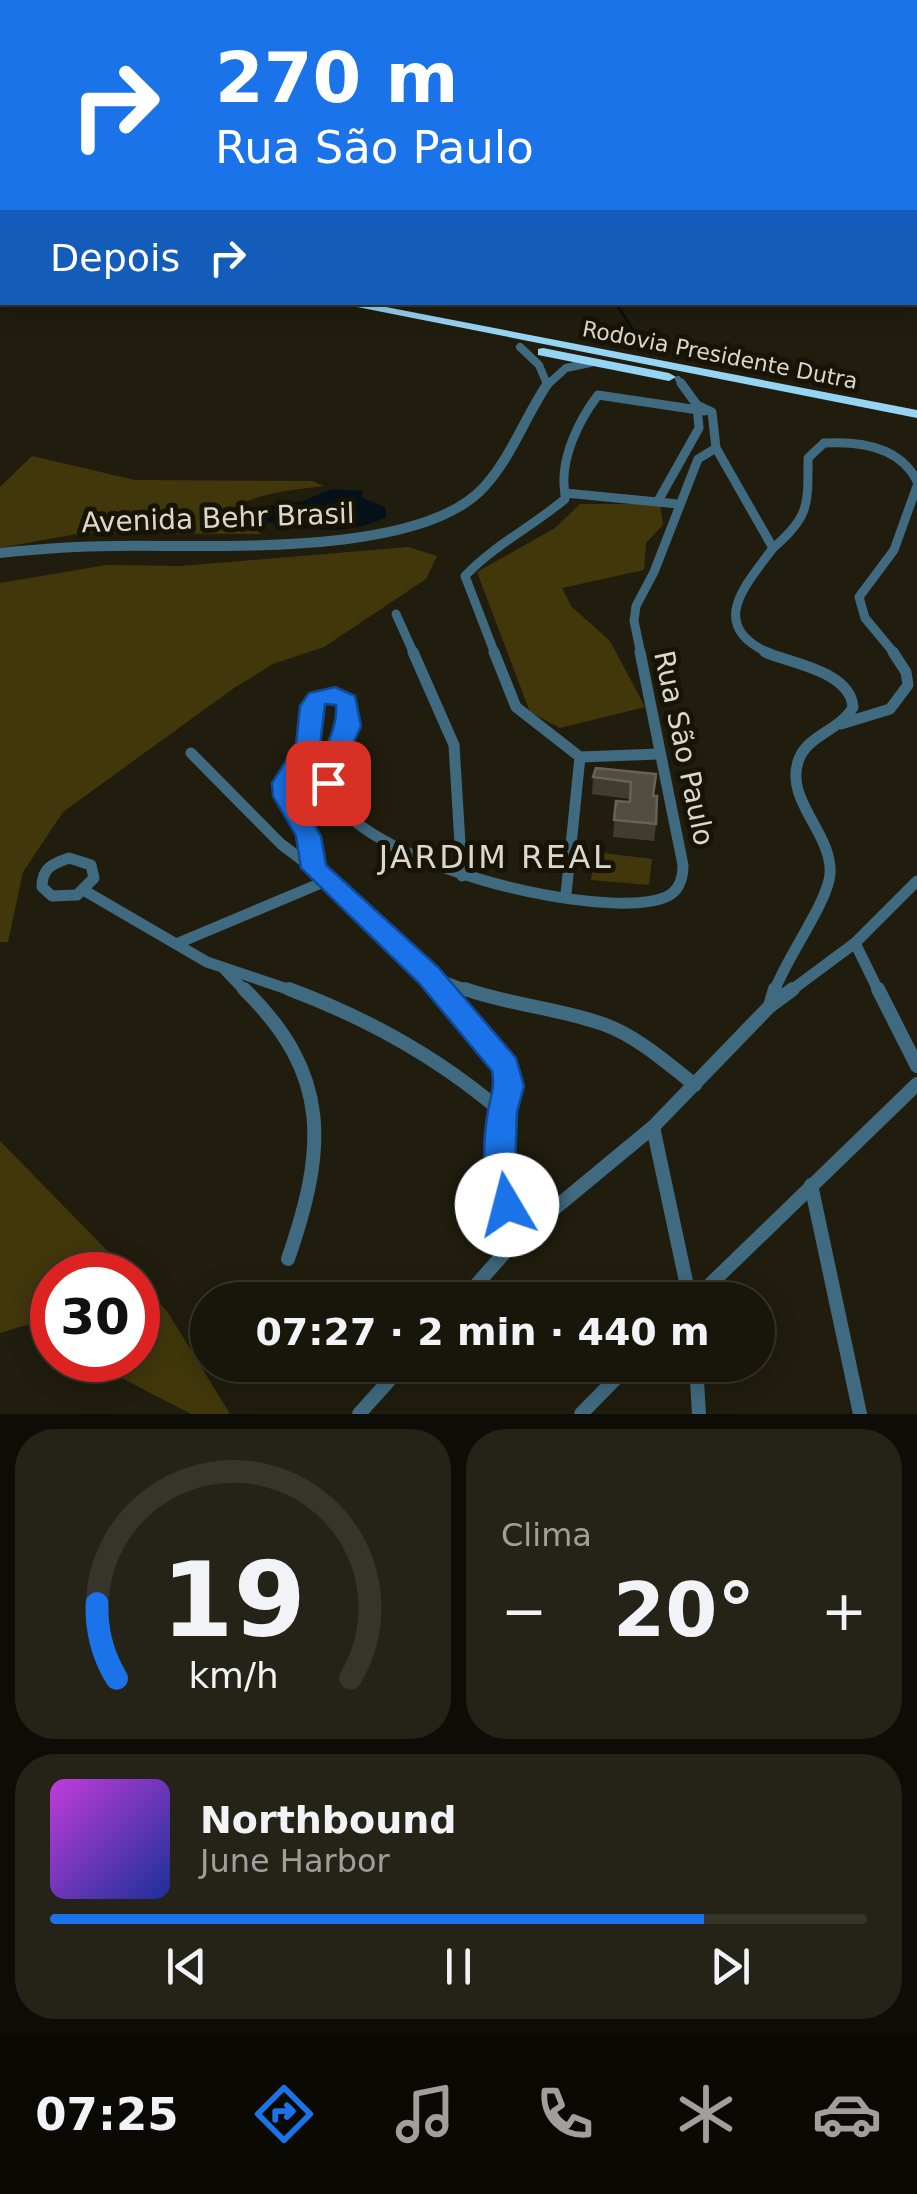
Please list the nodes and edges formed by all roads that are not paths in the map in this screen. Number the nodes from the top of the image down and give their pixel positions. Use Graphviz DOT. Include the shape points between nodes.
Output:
graph roads {
  1 [pos="353,305"];
  2 [pos="400,305"];
  3 [pos="397,314"];
  4 [pos="520,348"];
  5 [pos="590,363"];
  6 [pos="678,378"];
  7 [pos="548,384"];
  8 [pos="783,387"];
  9 [pos="917,403"];
  10 [pos="698,408"];
  11 [pos="917,414"];
  12 [pos="688,448"];
  13 [pos="716,448"];
  14 [pos="917,483"];
  15 [pos="565,493"];
  16 [pos="658,501"];
  17 [pos="678,504"];
  18 [pos="773,548"];
  19 [pos="0,553"];
  20 [pos="396,614"];
  21 [pos="840,724"];
  22 [pos="191,753"];
  23 [pos="659,754"];
  24 [pos="580,757"];
  25 [pos="314,868"];
  26 [pos="462,876"];
  27 [pos="326,881"];
  28 [pos="917,881"];
  29 [pos="85,890"];
  30 [pos="566,894"];
  31 [pos="855,943"];
  32 [pos="176,944"];
  33 [pos="225,970"];
  34 [pos="428,975"];
  35 [pos="770,1006"];
  36 [pos="917,1066"];
  37 [pos="917,1084"];
  38 [pos="696,1085"];
  39 [pos="502,1112"];
  40 [pos="652,1126"];
  41 [pos="811,1185"];
  42 [pos="514,1242"];
  43 [pos="288,1259"];
  44 [pos="479,1282"];
  45 [pos="688,1282"];
  46 [pos="711,1282"];
  47 [pos="388,1382"];
  48 [pos="613,1382"];
  49 [pos="697,1382"];
  50 [pos="359,1414"];
  51 [pos="580,1414"];
  52 [pos="699,1414"];
  53 [pos="860,1414"];
  1 -- 3 [label="highway, Rodovia Presidente Dutra"];
  2 -- 9 [label="highway, Rodovia Presidente Dutra"];
  3 -- 4 [label="highway"];
  3 -- 8 [label="highway, Rodovia Presidente Dutra"];
  4 -- 5 [label="highway"];
  4 -- 7 [label="street"];
  5 -- 6 [label="highway"];
  5 -- 7 [label="street" via="566,368"];
  6 -- 8 [label="highway"];
  6 -- 10 [label="street"];
  7 -- 19 [label="street, Avenida Behr Brasil" via="484,488 432,520 336,541"];
  8 -- 11 [label="highway, Rodovia Presidente Dutra"];
  10 -- 12 [label="street"];
  10 -- 13 [label="street" via="712,412"];
  10 -- 15 [label="street" via="598,395 564,468"];
  12 -- 13 [label="street"];
  12 -- 16 [label="street"];
  13 -- 17 [label="street, Rua São Paulo" via="698,459"];
  13 -- 18 [label="street"];
  14 -- 18 [label="street" via="908,465 891,454 846,442 816,446 808,458 807,514"];
  14 -- 21 [label="street" via="894,552 859,598 862,614 908,676 905,694 880,715"];
  15 -- 16 [label="street"];
  15 -- 24 [label="street" via="535,526 478,562 465,582 516,706"];
  16 -- 17 [label="street"];
  17 -- 23 [label="street, Rua São Paulo" via="634,621"];
  18 -- 21 [label="street" via="739,594 740,627 773,658 844,683 853,705"];
  20 -- 26 [label="street" via="454,744"];
  21 -- 35 [label="street" via="798,757 797,788 825,842 830,876"];
  22 -- 25 [label="street" via="281,844"];
  23 -- 24 [label="street"];
  23 -- 30 [label="street, Rua São Paulo" via="684,870 677,890 644,903"];
  24 -- 30 [label="street"];
  25 -- 26 [label="street, Rua São Paulo" via="284,783 308,746 313,702 335,694 346,701 350,726 329,770 335,800 382,837"];
  25 -- 27 [label="street, Rua São Paulo"];
  26 -- 30 [label="street, Rua São Paulo"];
  27 -- 32 [label="street"];
  27 -- 34 [label="street, Rua São Paulo"];
  28 -- 31 [label="street"];
  29 -- 29 [label="street" via="94,871 86,860 60,860 42,875 42,888 52,896"];
  29 -- 32 [label="street"];
  31 -- 35 [label="street"];
  31 -- 36 [label="street"];
  32 -- 33 [label="street"];
  33 -- 39 [label="street" via="337,1010 426,1053"];
  33 -- 43 [label="street" via="288,1038 310,1092 314,1157"];
  34 -- 38 [label="street" via="498,1001 604,1024"];
  34 -- 39 [label="street, Rua São Paulo" via="506,1066"];
  35 -- 38 [label="street"];
  37 -- 41 [label="street"];
  38 -- 40 [label="street"];
  39 -- 42 [label="street, Rua São Paulo" via="500,1168"];
  40 -- 42 [label="street"];
  40 -- 45 [label="street"];
  41 -- 46 [label="street"];
  41 -- 53 [label="street"];
  42 -- 44 [label="street"];
  47 -- 50 [label="street"];
  48 -- 51 [label="street"];
  49 -- 52 [label="street"];
}
